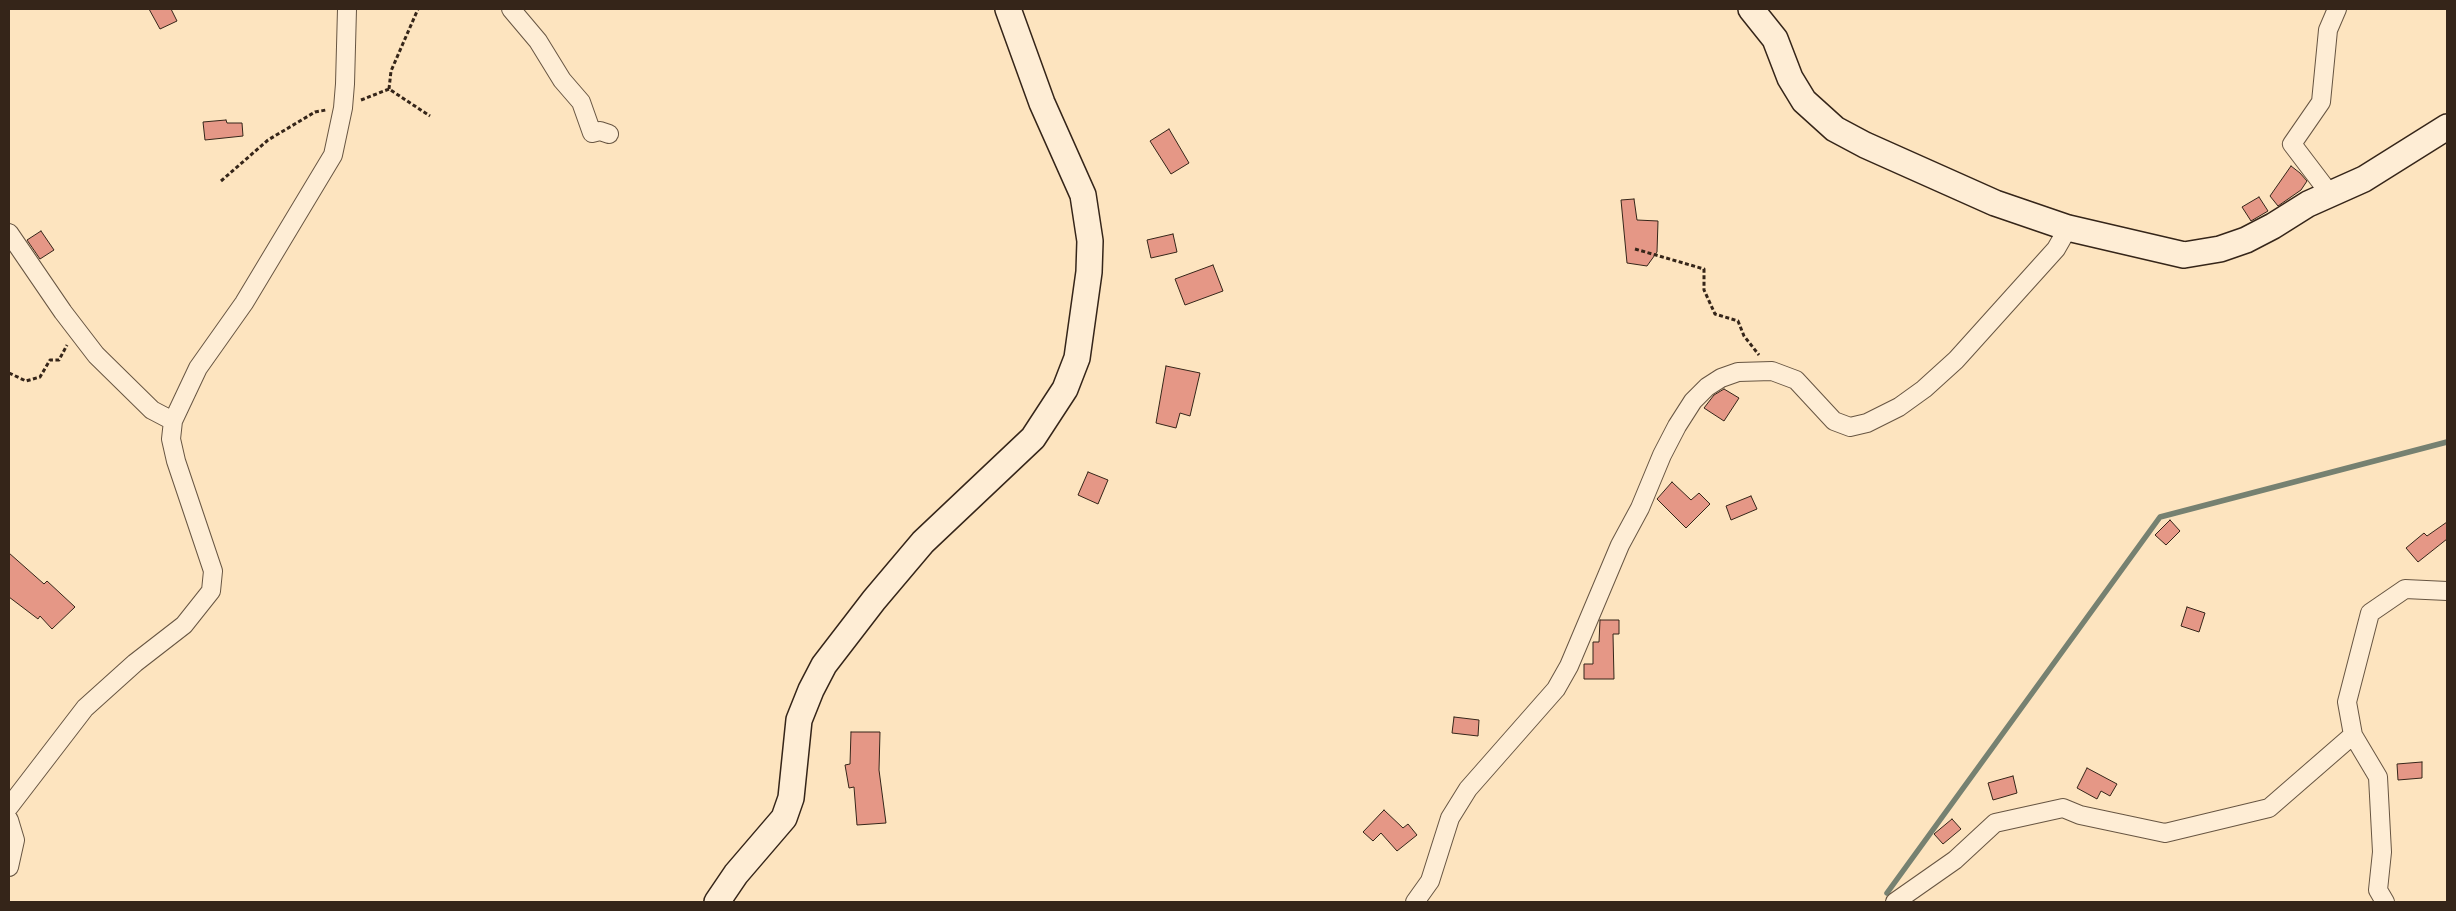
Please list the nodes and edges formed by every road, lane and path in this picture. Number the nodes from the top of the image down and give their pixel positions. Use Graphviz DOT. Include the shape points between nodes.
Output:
graph roads {
  1 [pos="347,9"];
  2 [pos="418,9"];
  3 [pos="511,9"];
  4 [pos="1008,9"];
  5 [pos="1750,9"];
  6 [pos="2337,9"];
  7 [pos="389,89"];
  8 [pos="2447,127"];
  9 [pos="609,134"];
  10 [pos="2330,194"];
  11 [pos="2068,228"];
  12 [pos="9,233"];
  13 [pos="1635,249"];
  14 [pos="80,336"];
  15 [pos="1772,371"];
  16 [pos="9,373"];
  17 [pos="173,421"];
  18 [pos="2447,591"];
  19 [pos="2353,735"];
  20 [pos="9,807"];
  21 [pos="9,820"];
  22 [pos="9,867"];
  23 [pos="717,902"];
  24 [pos="1415,902"];
  25 [pos="1895,902"];
  26 [pos="2385,902"];
  1 -- 17 [label="street" via="345,92 333,155 244,303 198,368"];
  2 -- 7 [label="path" via="391,71"];
  3 -- 9 [label="street" via="581,102 592,133"];
  4 -- 23 [label="main road" via="1042,103 1083,195 1090,241 1090,272 1077,358 1065,389 1033,438 923,542 824,665 799,720 792,798 784,818 736,874"];
  5 -- 11 [label="main road" via="1775,39 1790,78 1804,101 1835,128 1865,145 1995,203"];
  6 -- 10 [label="street" via="2328,30 2321,102 2292,144"];
  8 -- 10 [label="main road" via="2364,179"];
  10 -- 11 [label="main road" via="2246,240 2184,255"];
  11 -- 15 [label="street" via="2056,249 1956,360 1924,390 1868,423 1850,427 1834,421 1796,380"];
  12 -- 14 [label="street"];
  13 -- 15 [label="path" via="1704,269 1704,290 1715,314 1738,321 1744,336"];
  14 -- 16 [label="path" via="66,345 59,360 50,360 40,377 26,381"];
  14 -- 17 [label="street" via="152,410"];
  15 -- 24 [label="street" via="1738,372 1707,386 1676,426 1620,545 1569,666 1556,689 1468,789 1450,818 1430,881"];
  17 -- 20 [label="street" via="171,438 176,461 211,562 211,591 184,625 86,708"];
  18 -- 19 [label="street" via="2405,589 2370,613 2347,702"];
  19 -- 25 [label="street" via="2269,808 2165,833 2080,815 2063,808 1995,823 1955,860"];
  19 -- 26 [label="street" via="2378,777 2382,852 2378,890"];
  21 -- 22 [label="street" via="15,840"];
}
